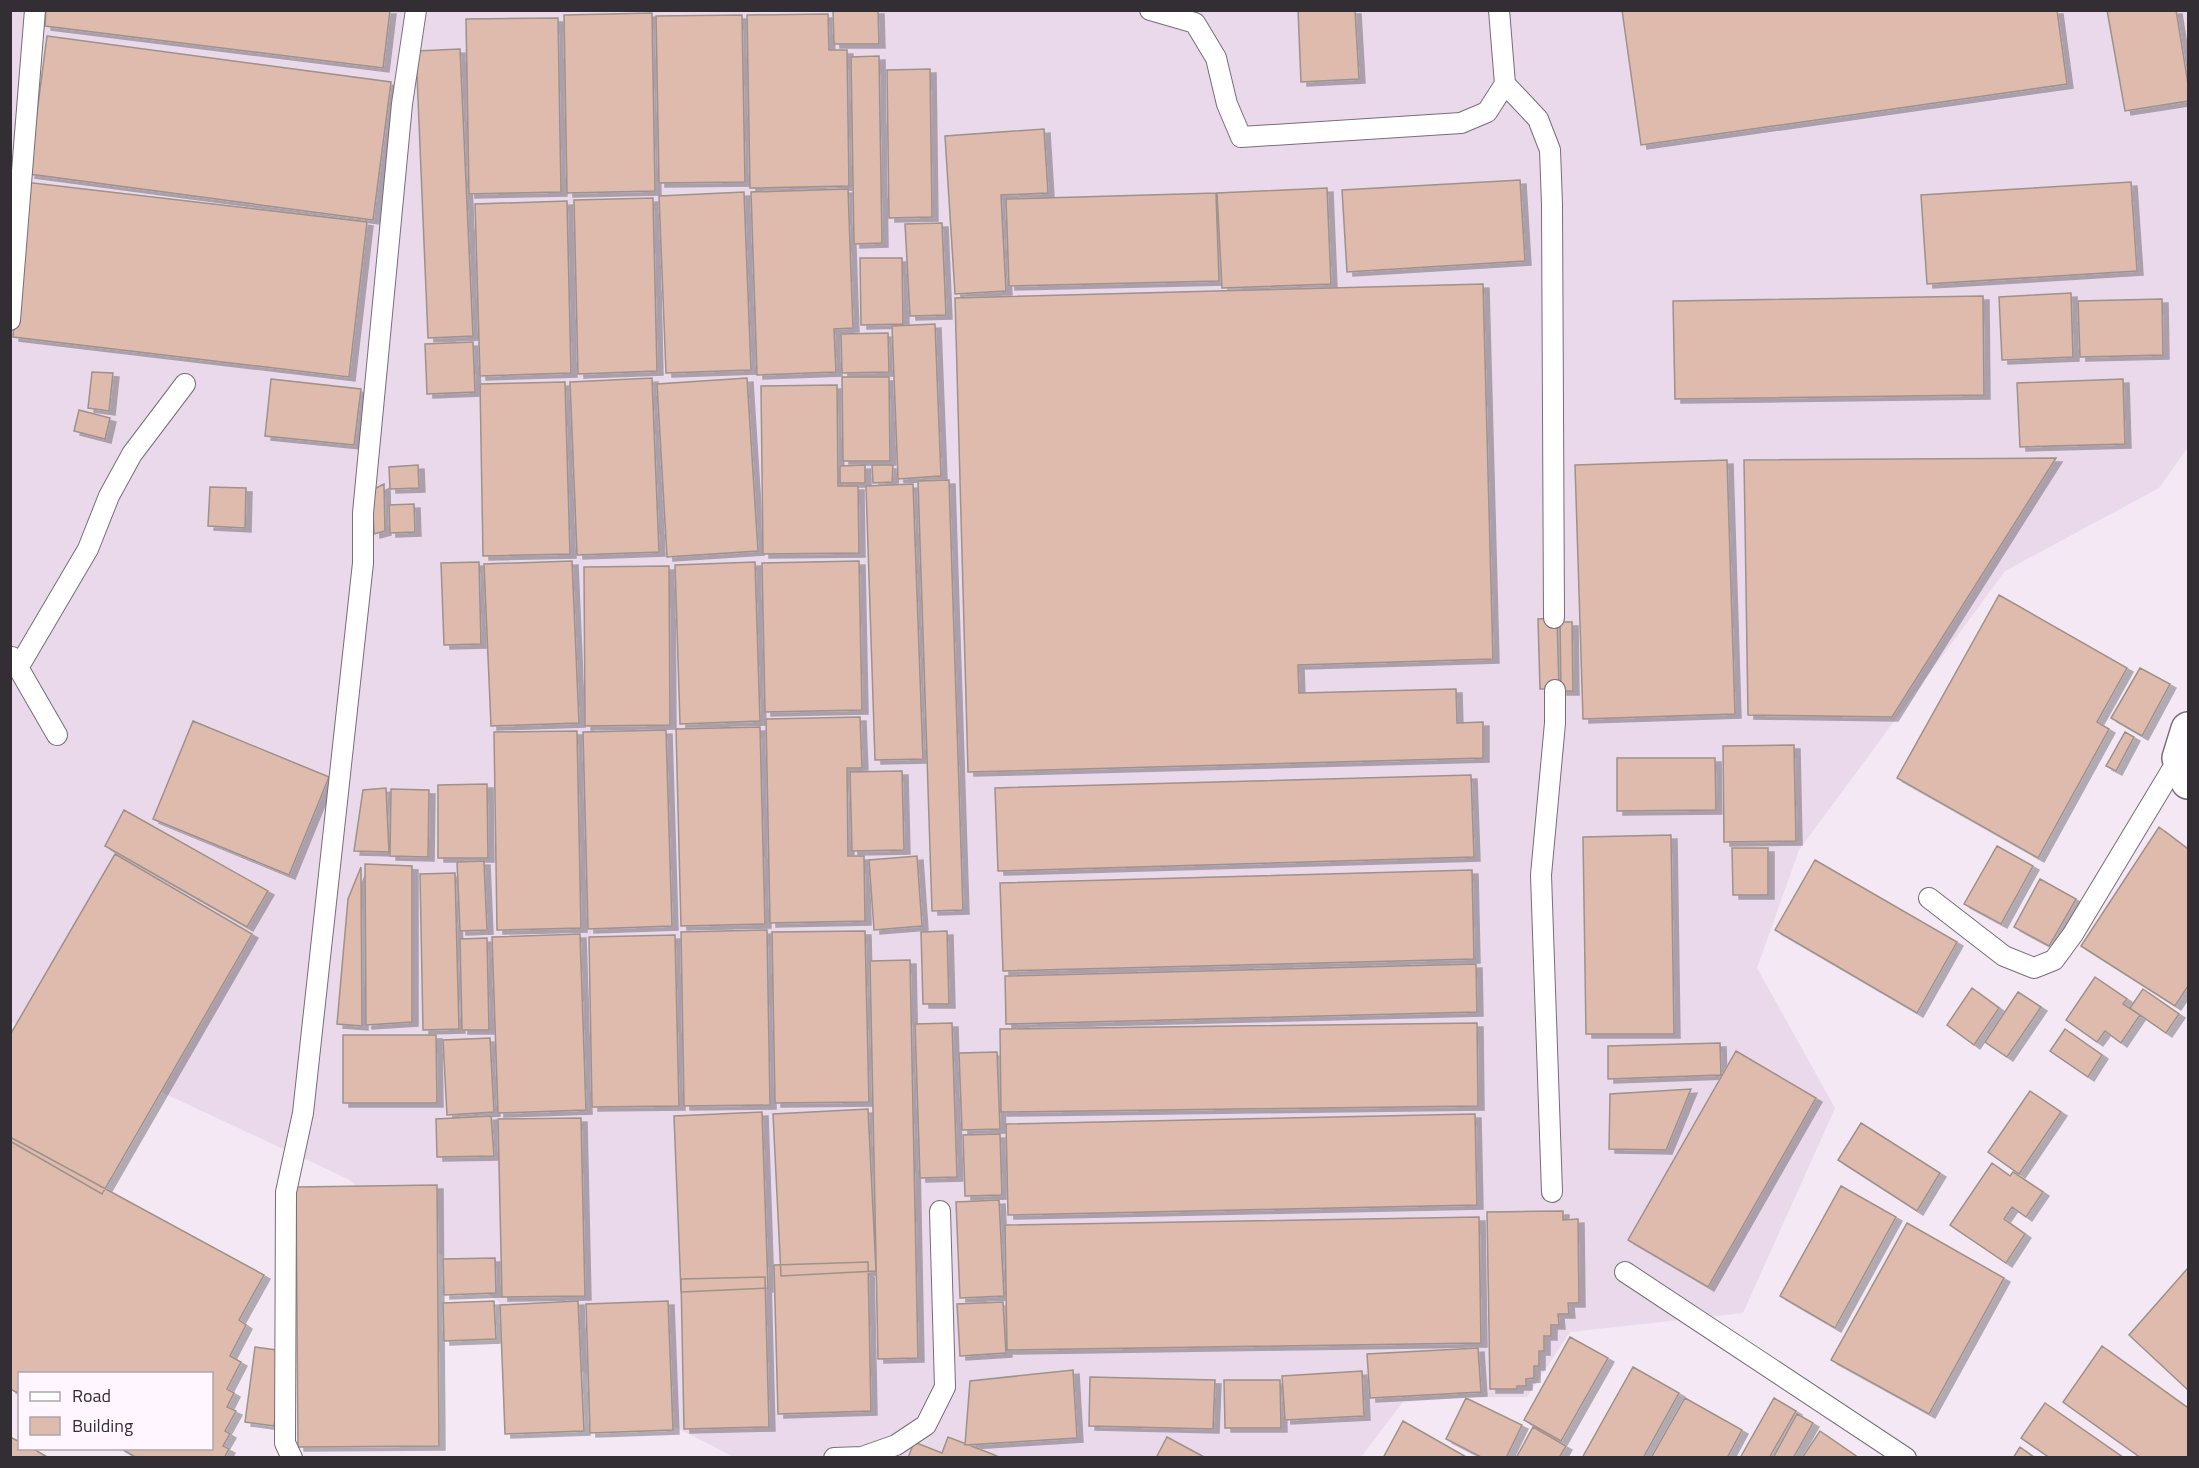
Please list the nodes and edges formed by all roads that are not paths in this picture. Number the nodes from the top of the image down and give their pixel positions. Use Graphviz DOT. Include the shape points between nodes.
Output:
graph roads {
  1 [pos="35,10"];
  2 [pos="416,10"];
  3 [pos="1150,10"];
  4 [pos="1499,10"];
  5 [pos="1505,84"];
  6 [pos="10,320"];
  7 [pos="185,384"];
  8 [pos="1554,618"];
  9 [pos="14,662"];
  10 [pos="1555,690"];
  11 [pos="57,735"];
  12 [pos="2185,756"];
  13 [pos="1929,898"];
  14 [pos="1552,1192"];
  15 [pos="940,1211"];
  16 [pos="1625,1272"];
  17 [pos="292,1458"];
  18 [pos="834,1458"];
  19 [pos="1906,1458"];
  1 -- 6 [label="lane"];
  2 -- 17 [label="lane" via="402,104 363,513 362,574 305,1101 286,1192 285,1443"];
  3 -- 5 [label="lane" via="1195,23 1216,58 1227,104 1241,137 1461,123 1487,112"];
  4 -- 5 [label="lane"];
  5 -- 8 [label="lane" via="1538,119 1550,150"];
  7 -- 9 [label="lane" via="132,454 109,496 88,549"];
  9 -- 11 [label="lane"];
  10 -- 14 [label="lane" via="1541,875"];
  12 -- 13 [label="lane" via="2054,960 2034,968 2004,956"];
  15 -- 18 [label="lane" via="945,1387 926,1425 896,1445 862,1456"];
  16 -- 19 [label="lane"];
}
